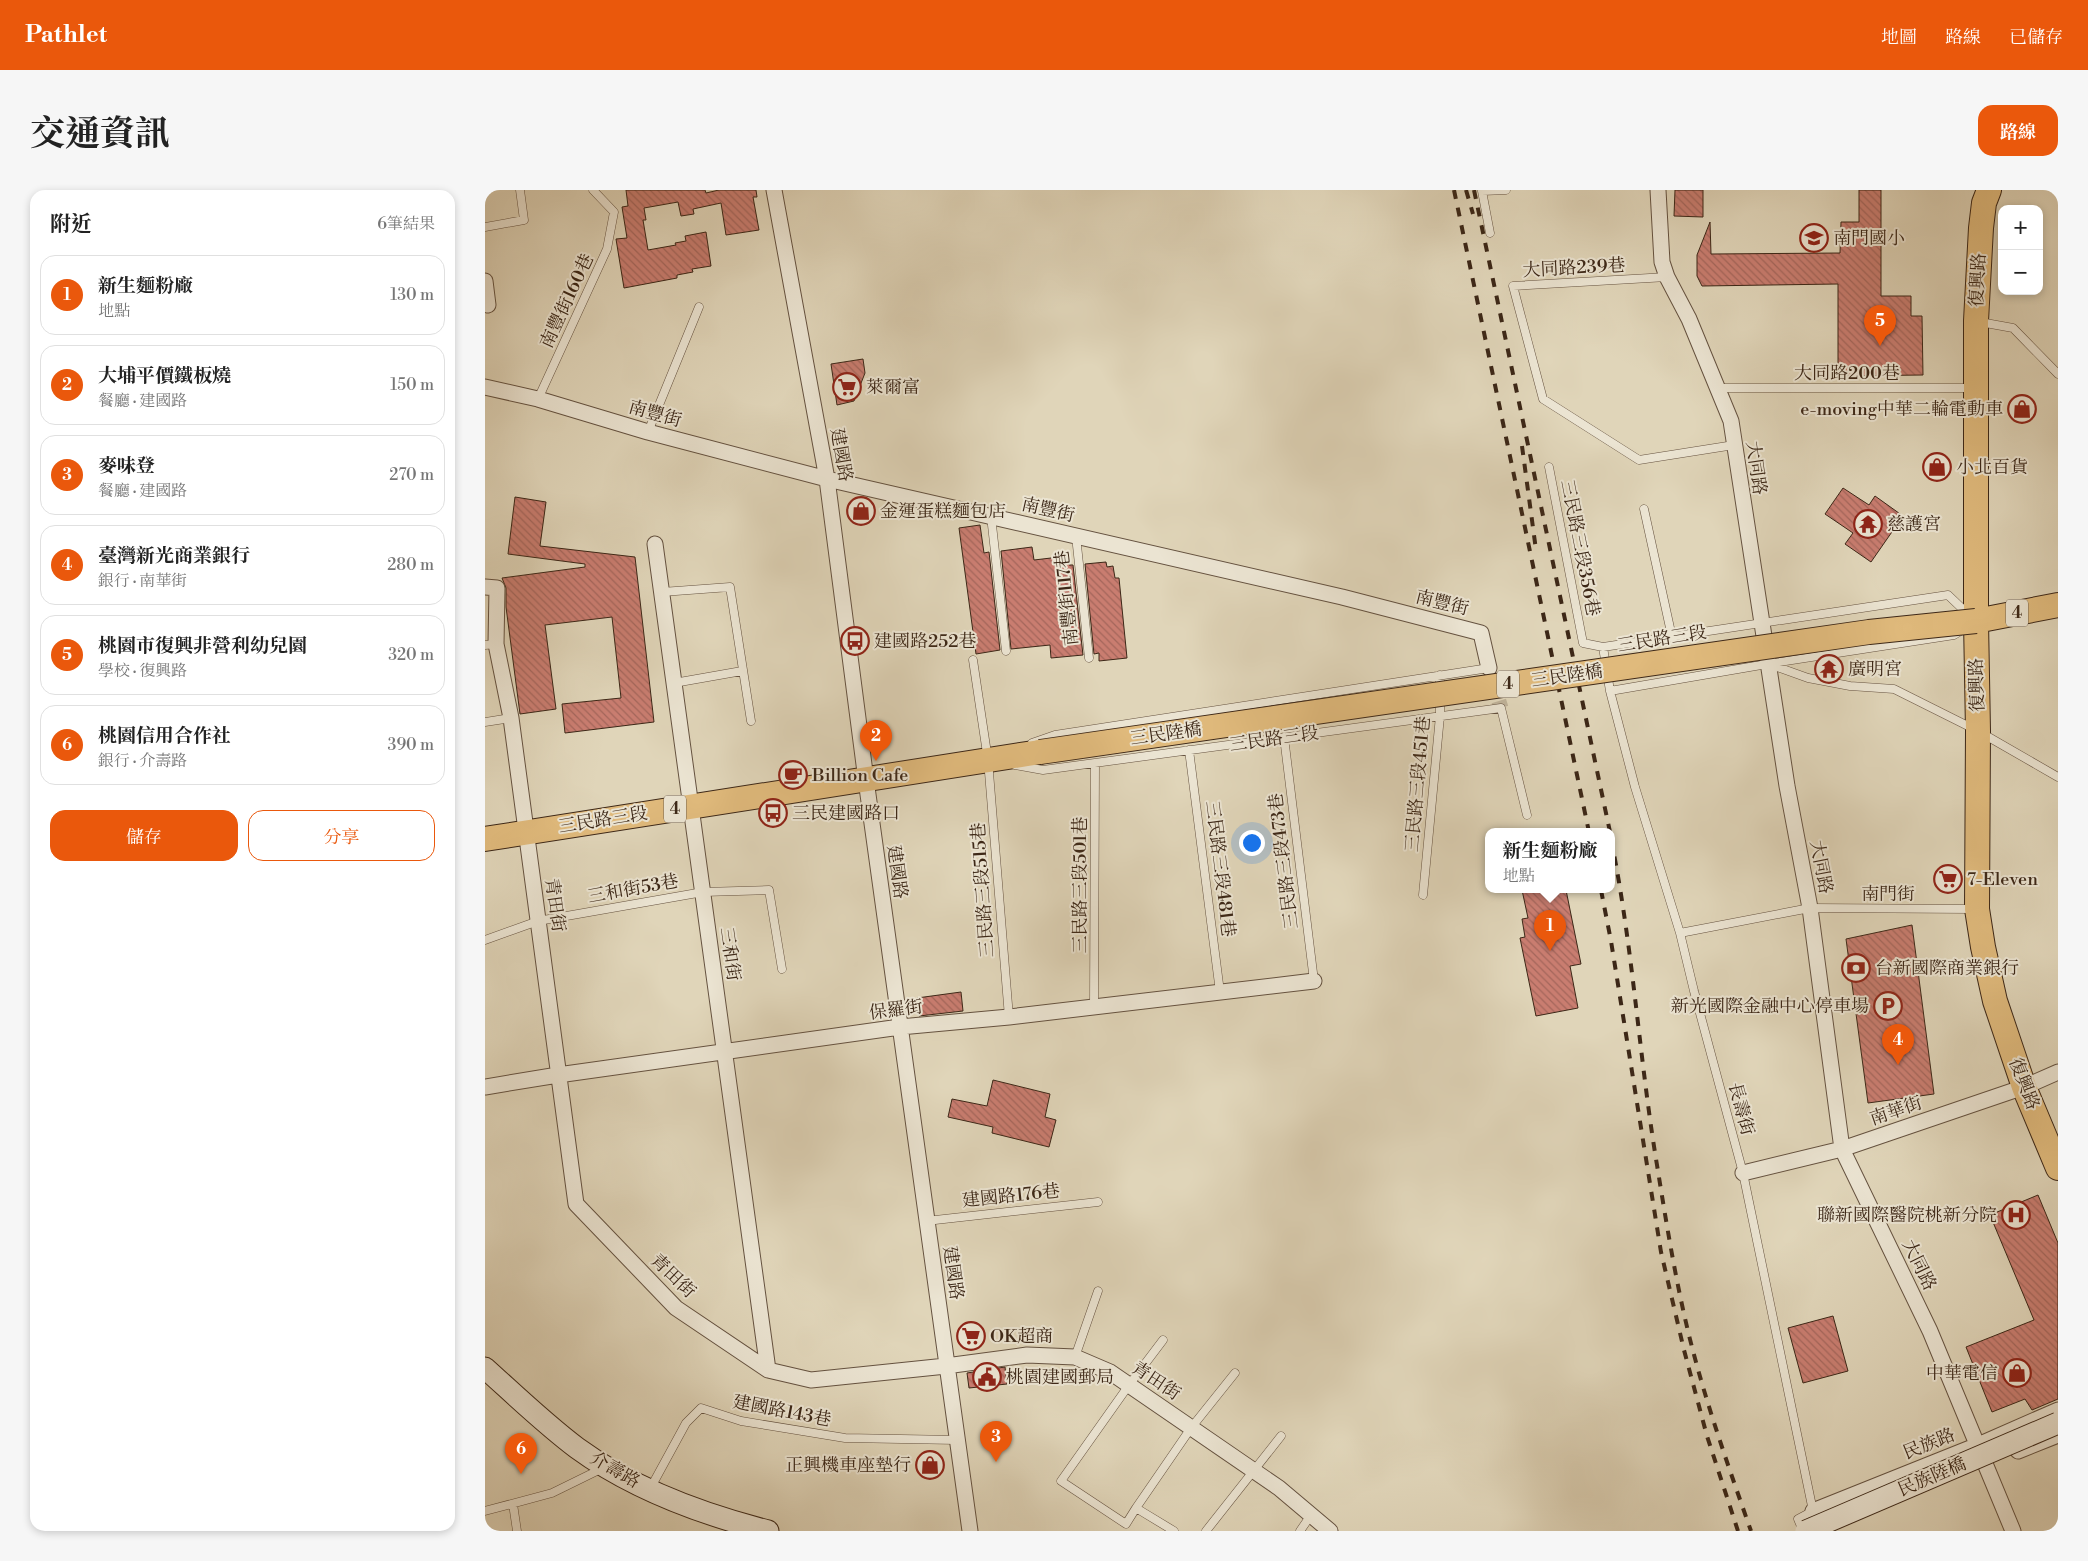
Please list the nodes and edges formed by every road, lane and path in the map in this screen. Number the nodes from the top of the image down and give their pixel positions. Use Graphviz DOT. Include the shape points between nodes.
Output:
graph roads {
  1 [pos="520,190"];
  2 [pos="593,190"];
  3 [pos="774,190"];
  4 [pos="1498,190"];
  5 [pos="1506,190"];
  6 [pos="1658,190"];
  7 [pos="1989,190"];
  8 [pos="485,227"];
  9 [pos="1490,233"];
  10 [pos="1667,277"];
  11 [pos="485,281"];
  12 [pos="488,305"];
  13 [pos="699,307"];
  14 [pos="1976,321"];
  15 [pos="2058,374"];
  16 [pos="485,387"];
  17 [pos="1717,388"];
  18 [pos="1977,388"];
  19 [pos="537,399"];
  20 [pos="648,432"];
  21 [pos="1734,445"];
  22 [pos="1549,467"];
  23 [pos="827,479"];
  24 [pos="1644,509"];
  25 [pos="991,516"];
  26 [pos="1076,535"];
  27 [pos="655,544"];
  28 [pos="485,587"];
  29 [pos="662,592"];
  30 [pos="2058,605"];
  31 [pos="1975,621"];
  32 [pos="1761,624"];
  33 [pos="1672,637"];
  34 [pos="490,645"];
  35 [pos="1603,647"];
  36 [pos="1006,650"];
  37 [pos="1089,658"];
  38 [pos="973,660"];
  39 [pos="1767,664"];
  40 [pos="1489,668"];
  41 [pos="742,671"];
  42 [pos="1440,675"];
  43 [pos="674,682"];
  44 [pos="1611,691"];
  45 [pos="1440,716"];
  46 [pos="511,718"];
  47 [pos="751,721"];
  48 [pos="485,722"];
  49 [pos="1979,730"];
  50 [pos="1284,737"];
  51 [pos="1189,750"];
  52 [pos="1040,752"];
  53 [pos="988,760"];
  54 [pos="1095,763"];
  55 [pos="2058,777"];
  56 [pos="866,780"];
  57 [pos="691,807"];
  58 [pos="1527,815"];
  59 [pos="526,832"];
  60 [pos="485,838"];
  61 [pos="703,892"];
  62 [pos="1423,895"];
  63 [pos="1810,908"];
  64 [pos="1977,909"];
  65 [pos="538,920"];
  66 [pos="1680,933"];
  67 [pos="485,940"];
  68 [pos="783,969"];
  69 [pos="1314,981"];
  70 [pos="1220,992"];
  71 [pos="1094,1007"];
  72 [pos="1009,1017"];
  73 [pos="900,1027"];
  74 [pos="725,1052"];
  75 [pos="2058,1072"];
  76 [pos="558,1075"];
  77 [pos="485,1087"];
  78 [pos="2024,1087"];
  79 [pos="1842,1150"];
  80 [pos="2058,1168"];
  81 [pos="1743,1173"];
  82 [pos="1098,1202"];
  83 [pos="926,1220"];
  84 [pos="1098,1291"];
  85 [pos="1163,1340"];
  86 [pos="1075,1357"];
  87 [pos="947,1366"];
  88 [pos="485,1368"];
  89 [pos="768,1370"];
  90 [pos="1235,1373"];
  91 [pos="1129,1385"];
  92 [pos="2058,1410"];
  93 [pos="2058,1423"];
  94 [pos="1191,1428"];
  95 [pos="2058,1435"];
  96 [pos="1281,1436"];
  97 [pos="957,1440"];
  98 [pos="1978,1445"];
  99 [pos="1986,1465"];
  100 [pos="605,1466"];
  101 [pos="1255,1472"];
  102 [pos="650,1490"];
  103 [pos="513,1504"];
  104 [pos="1136,1508"];
  105 [pos="485,1511"];
  106 [pos="1813,1511"];
  107 [pos="1311,1515"];
  108 [pos="517,1531"];
  109 [pos="768,1531"];
  110 [pos="970,1531"];
  111 [pos="1174,1531"];
  112 [pos="1206,1531"];
  113 [pos="1300,1531"];
  114 [pos="1330,1531"];
  115 [pos="1804,1531"];
  116 [pos="1828,1531"];
  117 [pos="2013,1531"];
  1 -- 8 [label="lane" via="524,220"];
  2 -- 19 [label="lane, 南豐街160巷" via="614,212 607,249"];
  3 -- 23 [label="street, 建國路"];
  4 -- 5 [label="lane"];
  4 -- 9 [label="lane" via="1483,191"];
  6 -- 10 [label="street, 大同路" via="1662,262"];
  7 -- 14 [label="main road, 復興路" via="1981,228"];
  10 -- 17 [label="street, 大同路" via="1689,319"];
  10 -- 21 [label="lane, 大同路239巷" via="1513,286 1543,399 1639,460"];
  11 -- 12 [label="street"];
  13 -- 20 [label="lane"];
  14 -- 15 [label="lane" via="2013,328"];
  14 -- 18 [label="main road, 復興路"];
  16 -- 19 [label="street, 南豐街"];
  17 -- 18 [label="lane, 大同路200巷"];
  17 -- 21 [label="street, 大同路" via="1731,421"];
  18 -- 31 [label="main road, 復興路"];
  19 -- 20 [label="street, 南豐街"];
  20 -- 23 [label="street, 南豐街"];
  21 -- 32 [label="street, 大同路"];
  22 -- 35 [label="lane, 三民路三段356巷" via="1583,643"];
  23 -- 25 [label="street, 南豐街"];
  23 -- 56 [label="street, 建國路"];
  24 -- 33 [label="lane"];
  25 -- 26 [label="street, 南豐街"];
  25 -- 36 [label="lane"];
  26 -- 37 [label="lane, 南豐街117巷"];
  26 -- 40 [label="street, 南豐街" via="1481,633"];
  27 -- 29 [label="street, 三和街"];
  28 -- 34 [label="street, 青田街" via="497,588"];
  29 -- 41 [label="lane" via="730,587"];
  29 -- 43 [label="street, 三和街"];
  30 -- 31 [label="main road, 4"];
  31 -- 32 [label="lane, 三民路三段" via="1948,595"];
  31 -- 39 [label="lane" via="1955,635"];
  31 -- 49 [label="main road, 復興路"];
  31 -- 52 [label="main road, 三民陸橋 / 4, bridge" via="1869,632"];
  32 -- 33 [label="lane, 三民路三段"];
  32 -- 39 [label="street, 大同路"];
  33 -- 35 [label="lane, 三民路三段"];
  34 -- 46 [label="street, 青田街"];
  35 -- 44 [label="lane, 三民路三段"];
  38 -- 53 [label="lane, 三民路三段515巷"];
  39 -- 44 [label="lane"];
  39 -- 49 [label="lane" via="1808,678 1850,686 1894,688"];
  39 -- 63 [label="street, 大同路"];
  40 -- 42 [label="lane, 三民路三段"];
  41 -- 43 [label="lane"];
  41 -- 47 [label="lane"];
  42 -- 45 [label="lane, 三民路三段451巷"];
  42 -- 53 [label="lane, 三民路三段" via="1055,735"];
  43 -- 57 [label="street, 三和街"];
  44 -- 66 [label="lane, 長壽街" via="1635,787"];
  45 -- 50 [label="lane, 三民路三段"];
  45 -- 58 [label="lane, 三民路三段" via="1501,708"];
  45 -- 62 [label="lane, 三民路三段451巷"];
  46 -- 48 [label="lane"];
  46 -- 59 [label="street, 青田街"];
  49 -- 55 [label="lane"];
  49 -- 64 [label="main road, 復興路"];
  50 -- 51 [label="lane, 三民路三段"];
  50 -- 69 [label="lane, 三民路三段473巷"];
  51 -- 54 [label="lane, 三民路三段"];
  51 -- 70 [label="lane, 三民路三段481巷"];
  52 -- 53 [label="main road, 三民路三段 / 4"];
  53 -- 54 [label="lane, 三民路三段" via="1043,770"];
  53 -- 56 [label="main road, 三民路三段 / 4"];
  53 -- 72 [label="lane, 三民路三段515巷"];
  54 -- 71 [label="lane, 三民路三段501巷"];
  56 -- 57 [label="main road, 三民路三段 / 4"];
  56 -- 73 [label="street, 建國路"];
  57 -- 59 [label="main road, 三民路三段 / 4"];
  57 -- 61 [label="street, 三和街"];
  59 -- 60 [label="main road, 三民路三段 / 4"];
  59 -- 65 [label="street, 青田街"];
  61 -- 65 [label="lane, 三和街53巷"];
  61 -- 68 [label="lane, 三和街53巷" via="769,890"];
  61 -- 74 [label="street, 三和街"];
  63 -- 64 [label="lane, 南門街"];
  63 -- 66 [label="lane, 南門街"];
  63 -- 79 [label="street, 大同路"];
  64 -- 78 [label="main road, 復興路" via="1995,1001"];
  65 -- 67 [label="lane, 三和街53巷"];
  65 -- 76 [label="street, 青田街"];
  66 -- 81 [label="lane, 長壽街"];
  69 -- 70 [label="street, 保羅街"];
  70 -- 71 [label="street, 保羅街"];
  71 -- 72 [label="street, 保羅街"];
  72 -- 73 [label="street, 保羅街"];
  73 -- 74 [label="street, 保羅街"];
  73 -- 83 [label="street, 建國路"];
  74 -- 76 [label="street, 保羅街"];
  74 -- 89 [label="street, 三和街"];
  75 -- 78 [label="street, 南華街"];
  76 -- 77 [label="street, 保羅街"];
  76 -- 89 [label="street, 青田街" via="576,1204 676,1308"];
  78 -- 79 [label="street, 南華街"];
  78 -- 80 [label="main road, 復興路"];
  79 -- 81 [label="street, 南華街"];
  79 -- 98 [label="street, 大同路" via="1930,1331"];
  81 -- 106 [label="lane, 長壽街"];
  82 -- 83 [label="lane, 建國路176巷"];
  83 -- 87 [label="street, 建國路"];
  84 -- 86 [label="lane"];
  85 -- 91 [label="lane"];
  86 -- 87 [label="street, 青田街" via="1027,1355"];
  86 -- 91 [label="street, 青田街" via="1110,1372"];
  87 -- 89 [label="street, 青田街" via="811,1380"];
  87 -- 97 [label="street, 建國路"];
  88 -- 100 [label="street, 介壽路" via="576,1447"];
  90 -- 94 [label="lane"];
  91 -- 94 [label="street, 青田街"];
  91 -- 104 [label="lane" via="1061,1481 1126,1524"];
  92 -- 98 [label="street, 民族路"];
  93 -- 115 [label="street, 民族陸橋, bridge"];
  94 -- 101 [label="street, 青田街"];
  94 -- 104 [label="lane"];
  95 -- 99 [label="street"];
  96 -- 101 [label="lane"];
  97 -- 102 [label="lane, 建國路143巷" via="845,1438 741,1421 701,1408 686,1423"];
  97 -- 110 [label="street, 建國路"];
  98 -- 99 [label="street, 大同路"];
  98 -- 106 [label="street, 民族路"];
  99 -- 116 [label="street"];
  99 -- 117 [label="street, 大同路"];
  100 -- 102 [label="street, 介壽路"];
  100 -- 103 [label="lane" via="552,1493"];
  101 -- 107 [label="street, 青田街"];
  101 -- 112 [label="lane"];
  102 -- 109 [label="street, 介壽路" via="717,1518"];
  103 -- 105 [label="lane"];
  103 -- 108 [label="lane"];
  104 -- 111 [label="lane"];
  106 -- 115 [label="lane" via="1798,1519"];
  107 -- 113 [label="lane"];
  107 -- 114 [label="street, 青田街"];
}
